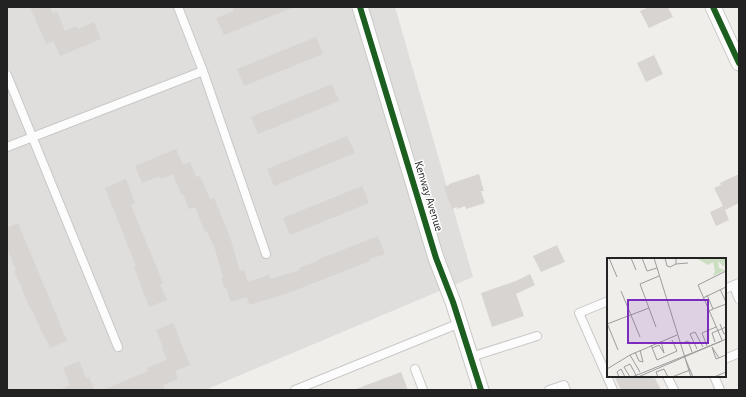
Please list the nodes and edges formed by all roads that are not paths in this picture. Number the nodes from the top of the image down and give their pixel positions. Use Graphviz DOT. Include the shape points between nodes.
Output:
graph roads {
  1 [pos="178,7"];
  2 [pos="360,7"];
  3 [pos="713,7"];
  4 [pos="739,63"];
  5 [pos="203,71"];
  6 [pos="7,75"];
  7 [pos="33,137"];
  8 [pos="7,147"];
  9 [pos="266,254"];
  10 [pos="736,285"];
  11 [pos="726,289"];
  12 [pos="739,298"];
  13 [pos="607,301"];
  14 [pos="460,324"];
  15 [pos="537,336"];
  16 [pos="118,347"];
  17 [pos="739,353"];
  18 [pos="471,357"];
  19 [pos="726,359"];
  20 [pos="415,369"];
  21 [pos="607,376"];
  22 [pos="607,377"];
  23 [pos="668,377"];
  24 [pos="714,377"];
  25 [pos="312,387"];
  26 [pos="295,390"];
  27 [pos="423,390"];
  28 [pos="481,390"];
  29 [pos="549,390"];
  30 [pos="566,390"];
  31 [pos="613,390"];
  32 [pos="674,390"];
  33 [pos="720,390"];
  1 -- 5 [label="lane"];
  2 -- 14 [label="street, Kenway Avenue" via="436,258"];
  3 -- 4 [label="street"];
  5 -- 7 [label="lane"];
  5 -- 9 [label="lane"];
  6 -- 7 [label="lane"];
  7 -- 8 [label="lane"];
  7 -- 16 [label="lane"];
  10 -- 11 [label="lane"];
  10 -- 12 [label="lane"];
  13 -- 21 [label="lane" via="579,313"];
  14 -- 18 [label="street, Kenway Avenue"];
  14 -- 25 [label="lane"];
  15 -- 18 [label="lane"];
  17 -- 19 [label="lane"];
  18 -- 28 [label="street, Kenway Avenue"];
  20 -- 27 [label="lane"];
  22 -- 31 [label="lane"];
  23 -- 32 [label="lane"];
  24 -- 33 [label="lane"];
  25 -- 26 [label="lane"];
  29 -- 30 [label="lane" via="564,385"];
}
